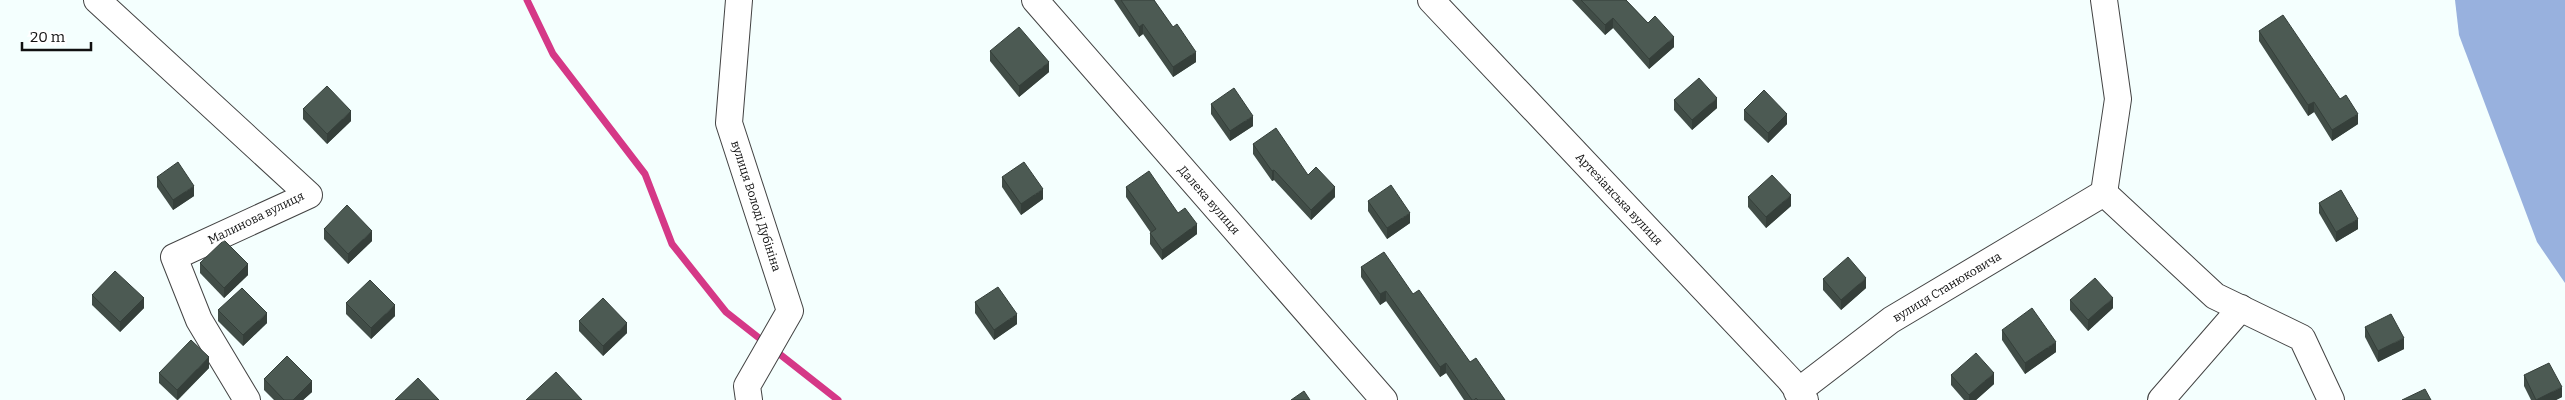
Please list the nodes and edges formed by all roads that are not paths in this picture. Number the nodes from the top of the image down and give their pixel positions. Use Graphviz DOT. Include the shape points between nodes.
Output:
graph roads {
  1 [pos="97,0"];
  2 [pos="739,0"];
  3 [pos="1035,0"];
  4 [pos="1431,0"];
  5 [pos="2104,0"];
  6 [pos="2104,193"];
  7 [pos="2240,308"];
  8 [pos="1801,396"];
  9 [pos="247,400"];
  10 [pos="749,400"];
  11 [pos="1384,400"];
  12 [pos="2161,400"];
  13 [pos="2331,400"];
  1 -- 9 [label="street, Малинова вулиця" via="309,195 174,257 199,320"];
  2 -- 10 [label="street, вулиця Володі Дубініна" via="729,123 790,311 747,386"];
  3 -- 11 [label="street, Далека вулиця"];
  4 -- 8 [label="street, Артезіанська вулиця" via="1790,380"];
  5 -- 6 [label="street" via="2118,99"];
  6 -- 7 [label="street" via="2215,296"];
  6 -- 8 [label="street, вулиця Станюковича" via="1891,320"];
  7 -- 12 [label="street"];
  7 -- 13 [label="street" via="2302,338"];
}
